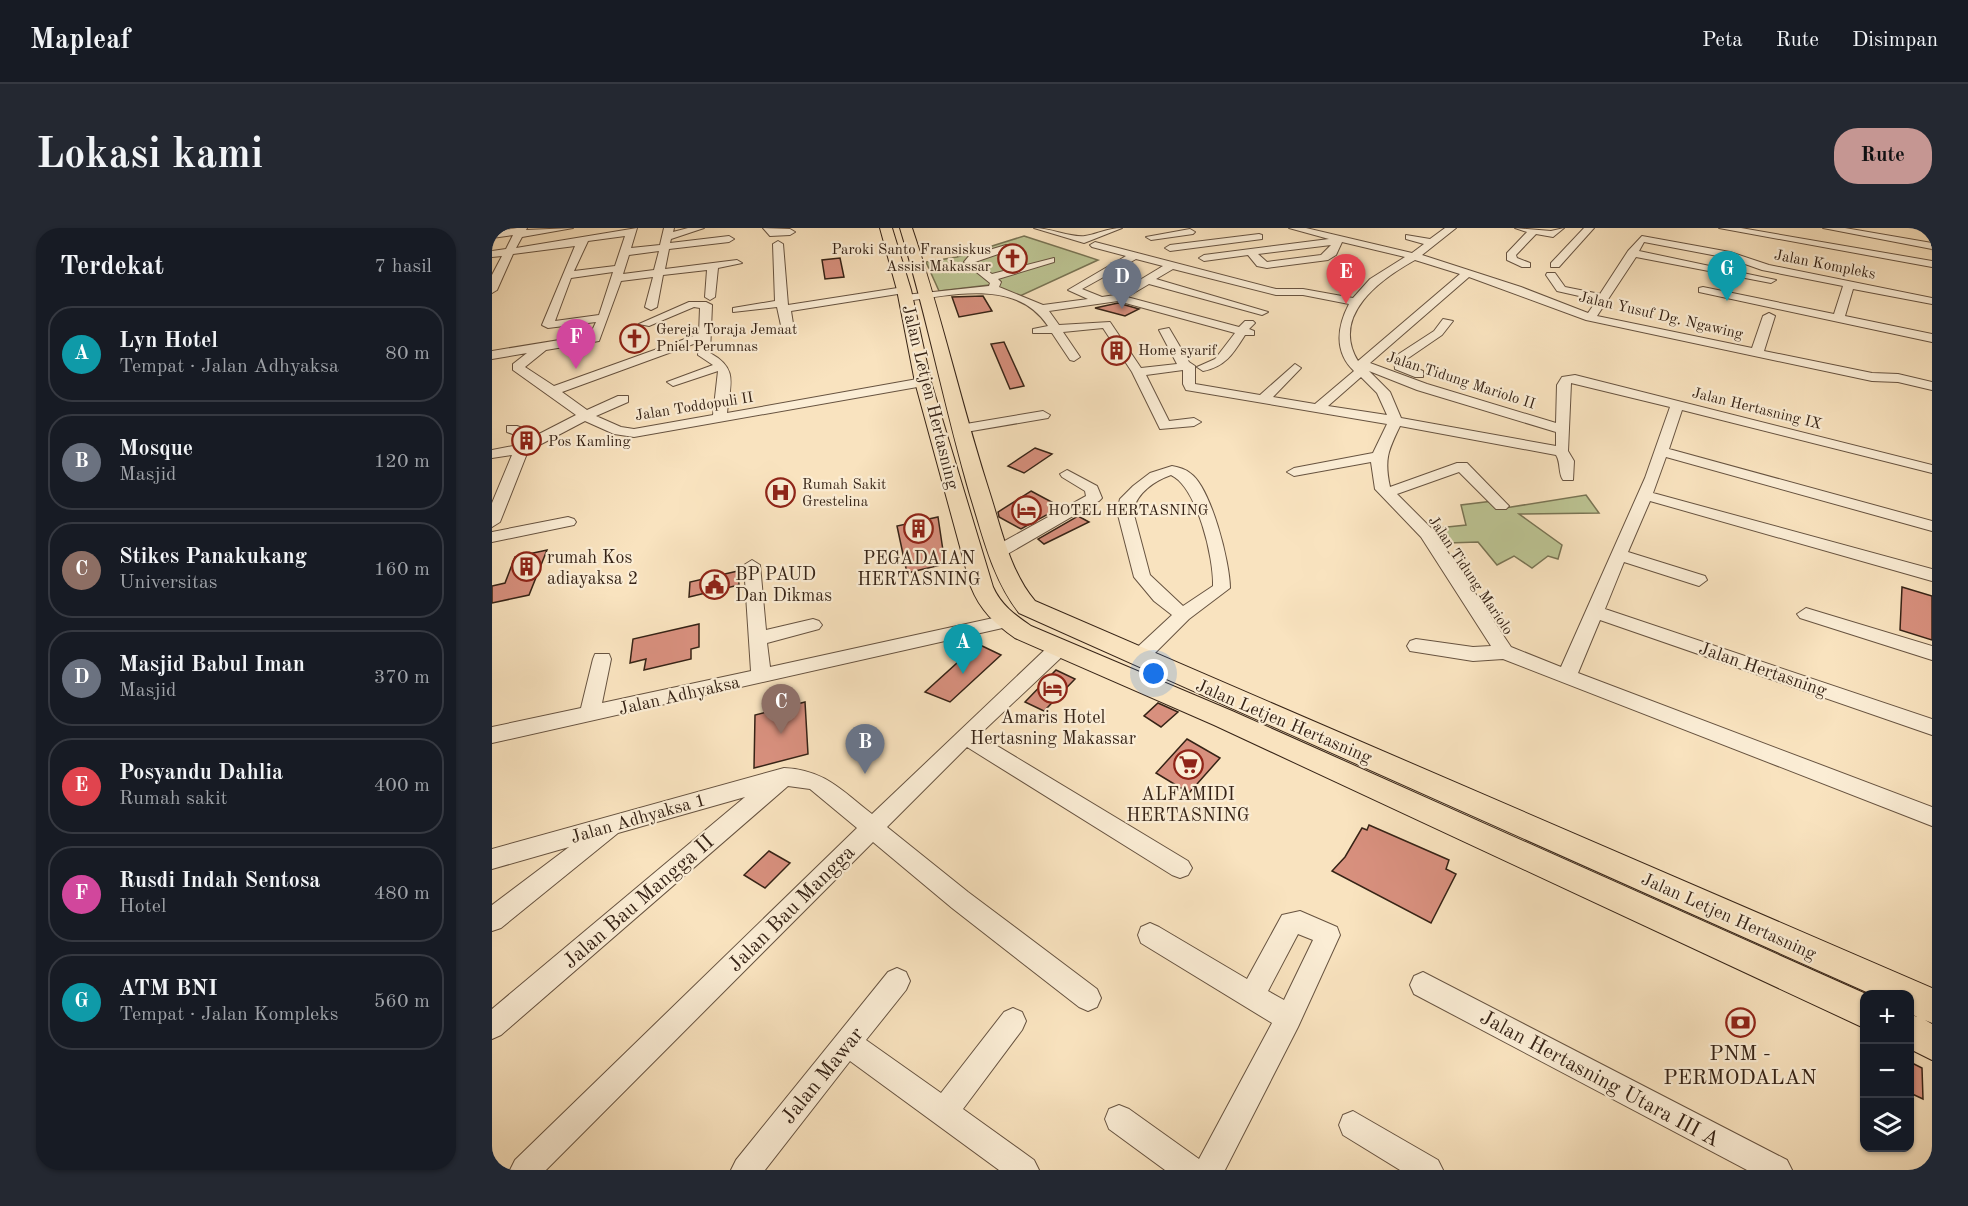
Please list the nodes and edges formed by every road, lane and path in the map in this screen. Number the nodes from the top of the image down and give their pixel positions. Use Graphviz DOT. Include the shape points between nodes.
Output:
graph roads {
  1 [pos="568,228"];
  2 [pos="699,228"];
  3 [pos="768,228"];
  4 [pos="1039,228"];
  5 [pos="1092,228"];
  6 [pos="1117,228"];
  7 [pos="1231,228"];
  8 [pos="1294,228"];
  9 [pos="1345,228"];
  10 [pos="1434,228"];
  11 [pos="1519,228"];
  12 [pos="1589,228"];
  13 [pos="1650,228"];
  14 [pos="1724,228"];
  15 [pos="1828,228"];
  16 [pos="631,230"];
  17 [pos="1450,230"];
  18 [pos="521,231"];
  19 [pos="1533,231"];
  20 [pos="1556,231"];
  21 [pos="1861,231"];
  22 [pos="790,232"];
  23 [pos="1196,232"];
  24 [pos="897,233"];
  25 [pos="1106,233"];
  26 [pos="492,235"];
  27 [pos="666,237"];
  28 [pos="1151,237"];
  29 [pos="1259,237"];
  30 [pos="1409,237"];
  31 [pos="729,239"];
  32 [pos="1642,239"];
  33 [pos="1337,240"];
  34 [pos="1579,240"];
  35 [pos="583,242"];
  36 [pos="1433,243"];
  37 [pos="777,244"];
  38 [pos="1095,245"];
  39 [pos="1932,246"];
  40 [pos="1290,247"];
  41 [pos="1006,248"];
  42 [pos="1170,248"];
  43 [pos="511,251"];
  44 [pos="625,252"];
  45 [pos="1250,252"];
  46 [pos="1632,253"];
  47 [pos="492,254"];
  48 [pos="1135,255"];
  49 [pos="1414,256"];
  50 [pos="674,258"];
  51 [pos="1204,258"];
  52 [pos="662,260"];
  53 [pos="1050,260"];
  54 [pos="737,263"];
  55 [pos="1932,264"];
  56 [pos="1172,265"];
  57 [pos="1526,265"];
  58 [pos="712,266"];
  59 [pos="619,273"];
  60 [pos="659,273"];
  61 [pos="1468,273"];
  62 [pos="570,275"];
  63 [pos="494,278"];
  64 [pos="1147,280"];
  65 [pos="991,284"];
  66 [pos="492,290"];
  67 [pos="1703,290"];
  68 [pos="1847,290"];
  69 [pos="912,294"];
  70 [pos="710,297"];
  71 [pos="1118,298"];
  72 [pos="1603,298"];
  73 [pos="1285,299"];
  74 [pos="1101,300"];
  75 [pos="1932,301"];
  76 [pos="1357,302"];
  77 [pos="783,306"];
  78 [pos="651,307"];
  79 [pos="1042,309"];
  80 [pos="737,310"];
  81 [pos="1262,312"];
  82 [pos="1769,316"];
  83 [pos="604,318"];
  84 [pos="1590,318"];
  85 [pos="1838,319"];
  86 [pos="1447,321"];
  87 [pos="645,324"];
  88 [pos="1217,324"];
  89 [pos="1055,328"];
  90 [pos="788,330"];
  91 [pos="1165,330"];
  92 [pos="1037,332"];
  93 [pos="1243,333"];
  94 [pos="704,336"];
  95 [pos="1932,338"];
  96 [pos="541,348"];
  97 [pos="1757,353"];
  98 [pos="492,355"];
  99 [pos="1074,357"];
  100 [pos="1219,360"];
  101 [pos="1357,365"];
  102 [pos="722,366"];
  103 [pos="1187,366"];
  104 [pos="1203,367"];
  105 [pos="1295,368"];
  106 [pos="1138,372"];
  107 [pos="1872,377"];
  108 [pos="673,382"];
  109 [pos="923,382"];
  110 [pos="1932,386"];
  111 [pos="1422,387"];
  112 [pos="551,391"];
  113 [pos="1932,395"];
  114 [pos="623,399"];
  115 [pos="1263,399"];
  116 [pos="954,402"];
  117 [pos="1677,405"];
  118 [pos="931,407"];
  119 [pos="1319,407"];
  120 [pos="588,414"];
  121 [pos="1043,415"];
  122 [pos="719,419"];
  123 [pos="1194,422"];
  124 [pos="1395,422"];
  125 [pos="512,429"];
  126 [pos="960,429"];
  127 [pos="1562,429"];
  128 [pos="539,439"];
  129 [pos="522,449"];
  130 [pos="1561,451"];
  131 [pos="1661,451"];
  132 [pos="492,454"];
  133 [pos="1378,456"];
  134 [pos="1932,469"];
  135 [pos="1294,472"];
  136 [pos="1067,474"];
  137 [pos="1568,477"];
  138 [pos="1386,493"];
  139 [pos="1644,495"];
  140 [pos="1501,506"];
  141 [pos="492,521"];
  142 [pos="568,522"];
  143 [pos="1932,526"];
  144 [pos="492,537"];
  145 [pos="999,552"];
  146 [pos="1618,554"];
  147 [pos="752,565"];
  148 [pos="1932,575"];
  149 [pos="1699,580"];
  150 [pos="1593,611"];
  151 [pos="1806,614"];
  152 [pos="1183,615"];
  153 [pos="1006,621"];
  154 [pos="813,625"];
  155 [pos="758,639"];
  156 [pos="1416,646"];
  157 [pos="1059,648"];
  158 [pos="1504,652"];
  159 [pos="1932,653"];
  160 [pos="1138,658"];
  161 [pos="602,659"];
  162 [pos="761,676"];
  163 [pos="1566,678"];
  164 [pos="589,715"];
  165 [pos="1932,727"];
  166 [pos="492,735"];
  167 [pos="964,736"];
  168 [pos="784,777"];
  169 [pos="1932,817"];
  170 [pos="616,824"];
  171 [pos="872,828"];
  172 [pos="492,859"];
  173 [pos="1180,867"];
  174 [pos="1618,882"];
  175 [pos="492,920"];
  176 [pos="1150,935"];
  177 [pos="897,981"];
  178 [pos="1423,985"];
  179 [pos="1896,990"];
  180 [pos="1251,997"];
  181 [pos="1914,997"];
  182 [pos="1088,998"];
  183 [pos="1932,1006"];
  184 [pos="1860,1009"];
  185 [pos="1289,1018"];
  186 [pos="1013,1021"];
  187 [pos="492,1026"];
  188 [pos="1914,1033"];
  189 [pos="1932,1042"];
  190 [pos="848,1043"];
  191 [pos="944,1112"];
  192 [pos="1119,1119"];
  193 [pos="1353,1125"];
  194 [pos="525,1170"];
  195 [pos="747,1170"];
  196 [pos="1024,1170"];
  197 [pos="1190,1170"];
  198 [pos="1209,1170"];
  199 [pos="1428,1170"];
  200 [pos="1777,1170"];
  1 -- 18 [label="street"];
  2 -- 27 [label="street"];
  3 -- 22 [label="street" via="774,234"];
  4 -- 25 [label="street" via="1078,240"];
  5 -- 25 [label="street"];
  6 -- 25 [label="street"];
  7 -- 29 [label="street"];
  8 -- 33 [label="street"];
  9 -- 33 [label="street"];
  10 -- 17 [label="street"];
  11 -- 19 [label="street"];
  12 -- 34 [label="street"];
  13 -- 32 [label="street"];
  14 -- 55 [label="street"];
  15 -- 21 [label="street"];
  16 -- 35 [label="street" via="590,237"];
  16 -- 44 [label="street"];
  17 -- 36 [label="street"];
  18 -- 26 [label="street"];
  18 -- 43 [label="street"];
  19 -- 20 [label="street"];
  19 -- 57 [label="street" via="1510,255 1512,260"];
  20 -- 34 [label="street"];
  21 -- 39 [label="street"];
  23 -- 28 [label="street"];
  24 -- 69 [label="main road, Jalan Letjen Hertasning"];
  27 -- 31 [label="street"];
  27 -- 44 [label="street"];
  27 -- 52 [label="street"];
  29 -- 40 [label="street"];
  29 -- 42 [label="street"];
  30 -- 36 [label="street"];
  32 -- 46 [label="street"];
  32 -- 68 [label="street, Jalan Kompleks" via="1719,253"];
  33 -- 40 [label="street"];
  33 -- 45 [label="street" via="1332,253 1324,258 1263,265"];
  33 -- 49 [label="street, Jalan Yusuf Dg. Ngawing"];
  34 -- 72 [label="street" via="1553,270 1561,289"];
  35 -- 43 [label="street"];
  35 -- 62 [label="street"];
  36 -- 49 [label="street"];
  37 -- 77 [label="street"];
  38 -- 48 [label="street"];
  40 -- 45 [label="street"];
  41 -- 65 [label="street" via="969,262"];
  43 -- 47 [label="street"];
  43 -- 63 [label="street"];
  44 -- 59 [label="street"];
  45 -- 51 [label="street"];
  46 -- 68 [label="street"];
  46 -- 72 [label="street"];
  48 -- 56 [label="street"];
  48 -- 74 [label="street" via="1073,290"];
  49 -- 61 [label="street, Jalan Yusuf Dg. Ngawing"];
  49 -- 76 [label="street" via="1373,282"];
  50 -- 52 [label="street"];
  52 -- 60 [label="street"];
  53 -- 65 [label="street"];
  54 -- 58 [label="street"];
  56 -- 64 [label="street"];
  56 -- 73 [label="street"];
  58 -- 60 [label="street"];
  58 -- 70 [label="street" via="706,280"];
  59 -- 60 [label="street"];
  59 -- 62 [label="street"];
  59 -- 83 [label="street"];
  60 -- 78 [label="street" via="661,285"];
  61 -- 84 [label="street, Jalan Yusuf Dg. Ngawing"];
  61 -- 101 [label="street"];
  62 -- 83 [label="street" via="548,325"];
  63 -- 66 [label="street"];
  64 -- 71 [label="street"];
  64 -- 81 [label="street"];
  65 -- 69 [label="street"];
  65 -- 79 [label="street"];
  67 -- 85 [label="street"];
  68 -- 75 [label="street, Jalan Kompleks"];
  68 -- 85 [label="street"];
  69 -- 77 [label="street"];
  69 -- 109 [label="main road, Jalan Letjen Hertasning"];
  69 -- 116 [label="main road, Jalan Letjen Hertasning"];
  71 -- 74 [label="street"];
  71 -- 88 [label="street"];
  72 -- 84 [label="street"];
  73 -- 76 [label="street"];
  73 -- 81 [label="street"];
  73 -- 93 [label="street"];
  74 -- 79 [label="street"];
  76 -- 101 [label="street" via="1348,316 1346,329"];
  77 -- 80 [label="street"];
  77 -- 90 [label="street"];
  79 -- 89 [label="street"];
  81 -- 93 [label="street"];
  82 -- 97 [label="street"];
  83 -- 96 [label="street" via="595,338"];
  84 -- 97 [label="street, Jalan Yusuf Dg. Ngawing"];
  85 -- 95 [label="street"];
  86 -- 111 [label="street" via="1438,333 1397,363 1429,378"];
  87 -- 94 [label="street" via="704,303"];
  88 -- 93 [label="street"];
  88 -- 100 [label="street"];
  89 -- 92 [label="street"];
  89 -- 99 [label="street"];
  89 -- 106 [label="street" via="1106,324"];
  91 -- 103 [label="street"];
  93 -- 100 [label="street"];
  94 -- 102 [label="street" via="704,355"];
  94 -- 112 [label="street"];
  96 -- 98 [label="street"];
  96 -- 112 [label="street, Jalan Toddopuli II" via="518,367"];
  97 -- 107 [label="street, Jalan Yusuf Dg. Ngawing"];
  100 -- 104 [label="street" via="1213,366"];
  101 -- 111 [label="street, Jalan Tidung Mariolo II"];
  101 -- 119 [label="street"];
  101 -- 124 [label="street" via="1384,393"];
  102 -- 108 [label="street"];
  102 -- 122 [label="street" via="725,373"];
  103 -- 106 [label="street"];
  103 -- 115 [label="street" via="1190,386"];
  105 -- 115 [label="street"];
  106 -- 123 [label="street" via="1165,426"];
  107 -- 110 [label="street, Jalan Yusuf Dg. Ngawing"];
  107 -- 113 [label="street, Jalan Yusuf Dg. Ngawing"];
  109 -- 118 [label="main road, Jalan Letjen Hertasning"];
  109 -- 122 [label="street, Jalan Toddopuli II"];
  111 -- 127 [label="street, Jalan Tidung Mariolo II"];
  112 -- 120 [label="street, Jalan Toddopuli II"];
  114 -- 120 [label="street"];
  115 -- 119 [label="street"];
  116 -- 118 [label="main road"];
  116 -- 126 [label="main road, Jalan Letjen Hertasning"];
  117 -- 127 [label="street, Jalan Hertasning IX" via="1567,380 1563,385"];
  117 -- 131 [label="street"];
  117 -- 134 [label="street, Jalan Hertasning IX"];
  118 -- 153 [label="main road, Jalan Letjen Hertasning" via="982,587 988,604"];
  119 -- 124 [label="street"];
  120 -- 122 [label="street, Jalan Toddopuli II" via="618,433"];
  120 -- 128 [label="street"];
  121 -- 126 [label="street"];
  124 -- 130 [label="street"];
  124 -- 133 [label="street"];
  125 -- 128 [label="street"];
  126 -- 145 [label="main road, Jalan Letjen Hertasning"];
  127 -- 130 [label="street"];
  128 -- 129 [label="street"];
  129 -- 132 [label="street"];
  129 -- 141 [label="street"];
  130 -- 137 [label="street" via="1567,461"];
  131 -- 139 [label="street"];
  131 -- 143 [label="street"];
  133 -- 135 [label="street"];
  133 -- 138 [label="street" via="1379,477"];
  136 -- 145 [label="street" via="1092,489 1094,498"];
  138 -- 140 [label="street" via="1462,466"];
  138 -- 158 [label="street, Jalan Tidung Mariolo" via="1427,534"];
  139 -- 146 [label="street"];
  139 -- 148 [label="street"];
  142 -- 144 [label="street"];
  145 -- 160 [label="main road, Jalan Letjen Hertasning" via="1013,590 1027,607"];
  146 -- 149 [label="street"];
  146 -- 150 [label="street"];
  147 -- 155 [label="street"];
  150 -- 163 [label="street"];
  150 -- 165 [label="street, Jalan Hertasning"];
  151 -- 159 [label="street"];
  152 -- 152 [label="street" via="1142,577 1125,511 1128,499 1138,489 1155,476 1172,470 1192,484 1223,575 1221,588"];
  152 -- 160 [label="street"];
  153 -- 157 [label="main road, Jalan Letjen Hertasning"];
  153 -- 162 [label="street, Jalan Adhyaksa"];
  154 -- 155 [label="street"];
  155 -- 162 [label="street"];
  156 -- 158 [label="street" via="1473,654"];
  157 -- 167 [label="street, Jalan Bau Mangga"];
  157 -- 174 [label="main road, Jalan Letjen Hertasning" via="1223,718 1461,829"];
  158 -- 163 [label="street"];
  160 -- 174 [label="main road, Jalan Letjen Hertasning"];
  161 -- 164 [label="street"];
  162 -- 164 [label="street, Jalan Adhyaksa"];
  163 -- 169 [label="street"];
  164 -- 166 [label="street, Jalan Adhyaksa"];
  167 -- 171 [label="street, Jalan Bau Mangga"];
  167 -- 173 [label="street"];
  168 -- 170 [label="street, Jalan Adhyaksa 1"];
  168 -- 171 [label="street" via="818,783"];
  168 -- 187 [label="street, Jalan Bau Mangga II"];
  170 -- 172 [label="street, Jalan Adhyaksa 1"];
  170 -- 175 [label="street"];
  171 -- 182 [label="street"];
  171 -- 194 [label="street, Jalan Bau Mangga"];
  174 -- 179 [label="main road, Jalan Letjen Hertasning"];
  174 -- 184 [label="main road, Jalan Letjen Hertasning"];
  176 -- 180 [label="street"];
  177 -- 190 [label="street, Jalan Mawar"];
  178 -- 200 [label="street, Jalan Hertasning Utara III A"];
  180 -- 185 [label="street"];
  180 -- 185 [label="street" via="1291,923 1300,922 1324,933 1329,938"];
  181 -- 183 [label="main road, Jalan Letjen Hertasning"];
  185 -- 198 [label="street"];
  186 -- 191 [label="street"];
  188 -- 189 [label="main road"];
  190 -- 191 [label="street"];
  190 -- 195 [label="street, Jalan Mawar"];
  191 -- 196 [label="street"];
  192 -- 197 [label="street"];
  193 -- 199 [label="street"];
}
